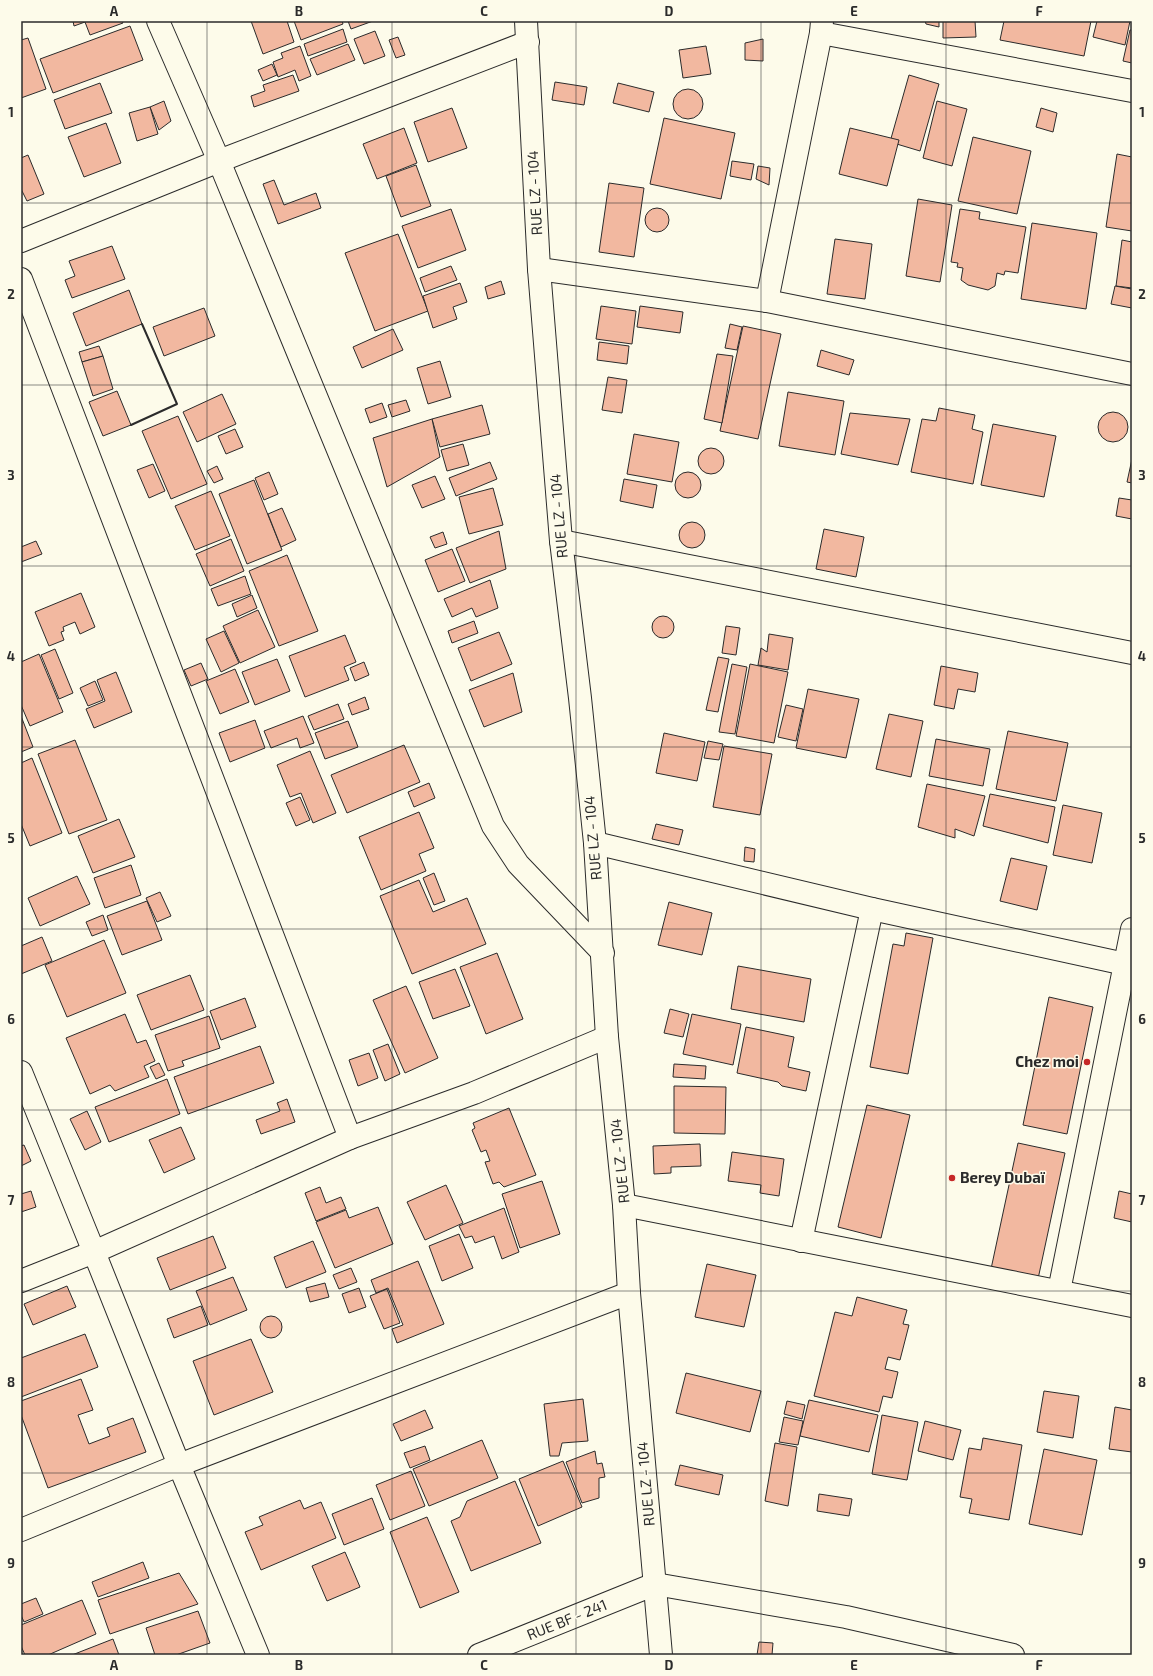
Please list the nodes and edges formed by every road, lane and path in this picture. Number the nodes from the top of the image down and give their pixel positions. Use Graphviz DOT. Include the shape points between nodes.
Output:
graph roads {
  1 [pos="158,21"];
  2 [pos="822,27"];
  3 [pos="527,32"];
  4 [pos="1132,91"];
  5 [pos="219,161"];
  6 [pos="21,241"];
  7 [pos="540,269"];
  8 [pos="21,279"];
  9 [pos="766,301"];
  10 [pos="1132,374"];
  11 [pos="561,541"];
  12 [pos="1132,653"];
  13 [pos="594,843"];
  14 [pos="872,909"];
  15 [pos="1132,929"];
  16 [pos="603,953"];
  17 [pos="1125,964"];
  18 [pos="607,1037"];
  19 [pos="21,1072"];
  20 [pos="350,1138"];
  21 [pos="624,1204"];
  22 [pos="801,1240"];
  23 [pos="94,1252"];
  24 [pos="21,1281"];
  25 [pos="1059,1291"];
  26 [pos="629,1293"];
  27 [pos="1132,1306"];
  28 [pos="179,1465"];
  29 [pos="21,1530"];
  30 [pos="656,1584"];
  31 [pos="1005,1654"];
  32 [pos="258,1655"];
  33 [pos="479,1655"];
  34 [pos="661,1655"];
  1 -- 5 [label="street"];
  2 -- 4 [label="street"];
  2 -- 9 [label="street"];
  3 -- 5 [label="street"];
  3 -- 7 [label="street, RUE LZ - 104"];
  5 -- 6 [label="street"];
  5 -- 16 [label="street" via="493,826 518,864"];
  7 -- 9 [label="street"];
  7 -- 11 [label="street, RUE LZ - 104"];
  8 -- 20 [label="street"];
  9 -- 10 [label="street"];
  11 -- 12 [label="street"];
  11 -- 13 [label="street, RUE LZ - 104"];
  13 -- 14 [label="street"];
  13 -- 16 [label="street, RUE LZ - 104"];
  14 -- 17 [label="street"];
  14 -- 22 [label="street"];
  15 -- 17 [label="street"];
  16 -- 18 [label="street, RUE LZ - 104"];
  17 -- 25 [label="street"];
  18 -- 20 [label="street" via="474,1093"];
  18 -- 21 [label="street, RUE LZ - 104"];
  19 -- 23 [label="street"];
  20 -- 23 [label="street"];
  21 -- 22 [label="street"];
  21 -- 26 [label="street, RUE LZ - 104"];
  22 -- 25 [label="street"];
  23 -- 24 [label="street"];
  23 -- 28 [label="street"];
  25 -- 27 [label="street"];
  26 -- 28 [label="street"];
  26 -- 30 [label="street, RUE LZ - 104"];
  28 -- 29 [label="street"];
  28 -- 32 [label="street"];
  30 -- 31 [label="street" via="846,1617"];
  30 -- 33 [label="street, RUE BF - 241"];
  30 -- 34 [label="street, RUE LZ - 104"];
}
